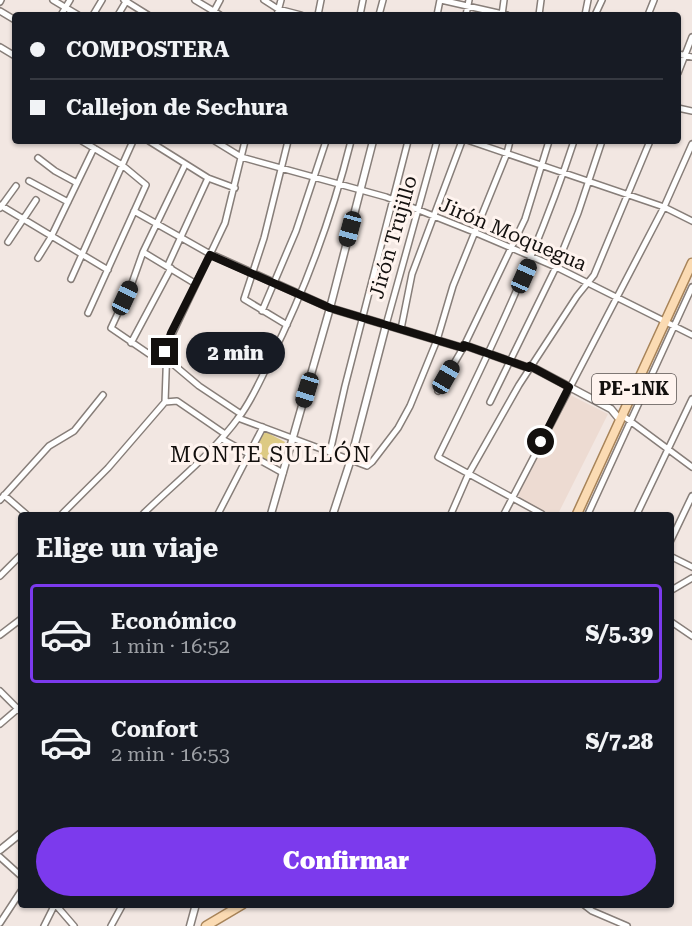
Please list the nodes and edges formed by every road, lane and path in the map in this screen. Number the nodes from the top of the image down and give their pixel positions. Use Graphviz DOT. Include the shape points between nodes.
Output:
graph roads {
  1 [pos="53,0"];
  2 [pos="70,0"];
  3 [pos="195,0"];
  4 [pos="264,0"];
  5 [pos="280,0"];
  6 [pos="441,0"];
  7 [pos="126,1"];
  8 [pos="468,3"];
  9 [pos="65,8"];
  10 [pos="63,12"];
  11 [pos="72,12"];
  12 [pos="143,12"];
  13 [pos="212,12"];
  14 [pos="278,12"];
  15 [pos="495,12"];
  16 [pos="692,37"];
  17 [pos="681,55"];
  18 [pos="692,57"];
  19 [pos="87,144"];
  20 [pos="132,144"];
  21 [pos="154,144"];
  22 [pos="220,144"];
  23 [pos="244,144"];
  24 [pos="287,144"];
  25 [pos="325,144"];
  26 [pos="350,144"];
  27 [pos="372,144"];
  28 [pos="407,144"];
  29 [pos="436,144"];
  30 [pos="461,144"];
  31 [pos="479,144"];
  32 [pos="509,144"];
  33 [pos="548,144"];
  34 [pos="573,144"];
  35 [pos="601,144"];
  36 [pos="649,144"];
  37 [pos="692,144"];
  38 [pos="94,148"];
  39 [pos="507,153"];
  40 [pos="242,157"];
  41 [pos="38,158"];
  42 [pos="122,165"];
  43 [pos="185,165"];
  44 [pos="542,165"];
  45 [pos="281,168"];
  46 [pos="564,173"];
  47 [pos="316,177"];
  48 [pos="208,178"];
  49 [pos="29,181"];
  50 [pos="588,181"];
  51 [pos="77,183"];
  52 [pos="340,184"];
  53 [pos="16,186"];
  54 [pos="234,188"];
  55 [pos="360,190"];
  56 [pos="626,194"];
  57 [pos="36,200"];
  58 [pos="393,201"];
  59 [pos="68,202"];
  60 [pos="0,207"];
  61 [pos="664,207"];
  62 [pos="134,211"];
  63 [pos="418,211"];
  64 [pos="433,216"];
  65 [pos="23,219"];
  66 [pos="692,221"];
  67 [pos="156,224"];
  68 [pos="474,232"];
  69 [pos="51,237"];
  70 [pos="180,238"];
  71 [pos="8,242"];
  72 [pos="511,248"];
  73 [pos="143,252"];
  74 [pos="82,254"];
  75 [pos="210,255"];
  76 [pos="532,257"];
  77 [pos="38,258"];
  78 [pos="692,263"];
  79 [pos="169,267"];
  80 [pos="556,267"];
  81 [pos="108,270"];
  82 [pos="254,275"];
  83 [pos="71,279"];
  84 [pos="588,282"];
  85 [pos="196,284"];
  86 [pos="273,284"];
  87 [pos="692,287"];
  88 [pos="300,295"];
  89 [pos="617,296"];
  90 [pos="330,308"];
  91 [pos="262,311"];
  92 [pos="88,313"];
  93 [pos="362,318"];
  94 [pos="665,322"];
  95 [pos="287,325"];
  96 [pos="386,325"];
  97 [pos="674,326"];
  98 [pos="401,329"];
  99 [pos="692,334"];
  100 [pos="437,340"];
  101 [pos="131,342"];
  102 [pos="464,346"];
  103 [pos="488,355"];
  104 [pos="167,359"];
  105 [pos="510,362"];
  106 [pos="530,367"];
  107 [pos="569,387"];
  108 [pos="438,391"];
  109 [pos="103,395"];
  110 [pos="692,399"];
  111 [pos="165,402"];
  112 [pos="490,402"];
  113 [pos="622,415"];
  114 [pos="240,416"];
  115 [pos="631,421"];
  116 [pos="263,428"];
  117 [pos="224,436"];
  118 [pos="292,439"];
  119 [pos="671,450"];
  120 [pos="330,452"];
  121 [pos="248,454"];
  122 [pos="351,459"];
  123 [pos="692,466"];
  124 [pos="283,473"];
  125 [pos="468,475"];
  126 [pos="692,496"];
  127 [pos="2,497"];
  128 [pos="513,498"];
  129 [pos="23,512"];
  130 [pos="64,512"];
  131 [pos="145,512"];
  132 [pos="219,512"];
  133 [pos="272,512"];
  134 [pos="334,512"];
  135 [pos="453,512"];
  136 [pos="505,512"];
  137 [pos="538,512"];
  138 [pos="580,512"];
  139 [pos="589,512"];
  140 [pos="638,512"];
  141 [pos="674,534"];
  142 [pos="18,558"];
  143 [pos="674,558"];
  144 [pos="692,567"];
  145 [pos="0,576"];
  146 [pos="692,578"];
  147 [pos="674,589"];
  148 [pos="18,621"];
  149 [pos="674,625"];
  150 [pos="0,635"];
  151 [pos="692,636"];
  152 [pos="0,691"];
  153 [pos="18,707"];
  154 [pos="18,710"];
  155 [pos="0,724"];
  156 [pos="18,836"];
  157 [pos="0,850"];
  158 [pos="0,857"];
  159 [pos="18,873"];
  160 [pos="18,896"];
  161 [pos="53,908"];
  162 [pos="58,908"];
  163 [pos="121,908"];
  164 [pos="195,908"];
  165 [pos="236,908"];
  166 [pos="588,908"];
  167 [pos="0,923"];
  168 [pos="44,926"];
  169 [pos="74,926"];
  170 [pos="111,926"];
  171 [pos="190,926"];
  172 [pos="206,926"];
  173 [pos="627,926"];
  1 -- 9 [label="street"];
  2 -- 9 [label="street"];
  3 -- 13 [label="street"];
  4 -- 14 [label="street"];
  5 -- 14 [label="street"];
  6 -- 8 [label="street"];
  7 -- 12 [label="street"];
  8 -- 15 [label="street"];
  9 -- 10 [label="street"];
  9 -- 11 [label="street"];
  16 -- 17 [label="street"];
  17 -- 18 [label="street"];
  19 -- 38 [label="street"];
  20 -- 42 [label="street"];
  21 -- 43 [label="street"];
  22 -- 40 [label="street, Jirón Moquegua"];
  23 -- 40 [label="street"];
  24 -- 45 [label="street"];
  25 -- 47 [label="street"];
  26 -- 52 [label="street"];
  27 -- 55 [label="street"];
  28 -- 58 [label="street"];
  29 -- 63 [label="street, Jirón Trujillo"];
  30 -- 64 [label="street"];
  31 -- 39 [label="street"];
  32 -- 39 [label="street"];
  33 -- 44 [label="street"];
  34 -- 46 [label="street"];
  35 -- 50 [label="street"];
  36 -- 56 [label="street"];
  37 -- 61 [label="street"];
  38 -- 42 [label="street"];
  38 -- 51 [label="street"];
  39 -- 44 [label="street"];
  39 -- 68 [label="street"];
  40 -- 45 [label="street, Jirón Moquegua"];
  40 -- 54 [label="street"];
  41 -- 51 [label="street"];
  42 -- 62 [label="street" via="146,185"];
  42 -- 74 [label="street"];
  43 -- 48 [label="street"];
  43 -- 67 [label="street"];
  44 -- 46 [label="street"];
  44 -- 72 [label="street"];
  45 -- 47 [label="street, Jirón Moquegua"];
  45 -- 82 [label="street"];
  46 -- 50 [label="street"];
  46 -- 76 [label="street"];
  47 -- 52 [label="street, Jirón Moquegua"];
  47 -- 86 [label="street"];
  48 -- 54 [label="street"];
  48 -- 70 [label="street"];
  49 -- 59 [label="street"];
  50 -- 56 [label="street"];
  50 -- 80 [label="street"];
  51 -- 59 [label="street"];
  52 -- 55 [label="street, Jirón Moquegua"];
  52 -- 88 [label="street"];
  53 -- 60 [label="street"];
  54 -- 75 [label="street" via="225,223"];
  55 -- 58 [label="street, Jirón Moquegua"];
  55 -- 90 [label="street"];
  56 -- 61 [label="street"];
  56 -- 84 [label="street" via="603,256"];
  57 -- 65 [label="street"];
  58 -- 63 [label="street, Jirón Moquegua"];
  58 -- 93 [label="street"];
  59 -- 69 [label="street"];
  60 -- 65 [label="street"];
  61 -- 66 [label="street"];
  61 -- 89 [label="street"];
  62 -- 67 [label="street"];
  62 -- 81 [label="street"];
  63 -- 64 [label="street, Jirón Moquegua"];
  63 -- 96 [label="street, Jirón Trujillo"];
  64 -- 68 [label="street, Jirón Moquegua"];
  64 -- 98 [label="street" via="412,274"];
  65 -- 69 [label="street"];
  65 -- 71 [label="street"];
  67 -- 70 [label="street"];
  67 -- 73 [label="street"];
  68 -- 72 [label="street, Jirón Moquegua"];
  68 -- 100 [label="street"];
  69 -- 74 [label="street"];
  69 -- 77 [label="street"];
  70 -- 75 [label="street"];
  70 -- 79 [label="street"];
  72 -- 76 [label="street, Jirón Moquegua"];
  72 -- 102 [label="street"];
  73 -- 79 [label="street"];
  73 -- 101 [label="street" via="111,328"];
  74 -- 81 [label="street"];
  74 -- 83 [label="street"];
  75 -- 82 [label="street"];
  75 -- 85 [label="street"];
  76 -- 80 [label="street, Jirón Moquegua"];
  76 -- 103 [label="street"];
  78 -- 94 [label="main road, PE-1NK"];
  79 -- 85 [label="street"];
  79 -- 101 [label="street"];
  80 -- 84 [label="street, Jirón Moquegua"];
  80 -- 105 [label="street"];
  81 -- 92 [label="street"];
  82 -- 86 [label="street"];
  82 -- 91 [label="street" via="244,299"];
  84 -- 89 [label="street, Jirón Moquegua"];
  84 -- 106 [label="street"];
  85 -- 104 [label="street" via="166,345"];
  86 -- 88 [label="street"];
  86 -- 91 [label="street"];
  87 -- 97 [label="street"];
  88 -- 90 [label="street"];
  88 -- 95 [label="street"];
  89 -- 94 [label="street, Jirón Moquegua"];
  89 -- 107 [label="street"];
  90 -- 93 [label="street"];
  90 -- 118 [label="street"];
  91 -- 95 [label="street"];
  93 -- 96 [label="street"];
  93 -- 120 [label="street"];
  94 -- 97 [label="street, Jirón Moquegua"];
  94 -- 113 [label="main road, PE-1NK"];
  95 -- 114 [label="street"];
  96 -- 98 [label="street"];
  96 -- 122 [label="street, Jirón Trujillo"];
  97 -- 99 [label="street, Jirón Moquegua"];
  97 -- 115 [label="street"];
  98 -- 100 [label="street"];
  100 -- 102 [label="street"];
  100 -- 122 [label="street" via="398,428 367,466"];
  101 -- 104 [label="street"];
  102 -- 103 [label="street"];
  102 -- 108 [label="street"];
  103 -- 105 [label="street"];
  103 -- 125 [label="street" via="438,458"];
  104 -- 111 [label="street"];
  104 -- 114 [label="street"];
  105 -- 106 [label="street"];
  105 -- 112 [label="street"];
  106 -- 107 [label="street"];
  106 -- 125 [label="street"];
  107 -- 113 [label="street"];
  107 -- 128 [label="street"];
  109 -- 127 [label="street" via="74,431 49,446"];
  110 -- 119 [label="street"];
  111 -- 117 [label="street" via="177,401"];
  111 -- 130 [label="street"];
  113 -- 115 [label="street"];
  113 -- 138 [label="main road, PE-1NK"];
  114 -- 116 [label="street"];
  114 -- 117 [label="street"];
  115 -- 119 [label="street"];
  115 -- 139 [label="street"];
  116 -- 118 [label="street"];
  116 -- 121 [label="street"];
  117 -- 121 [label="street"];
  117 -- 131 [label="street"];
  118 -- 120 [label="street"];
  118 -- 124 [label="street"];
  119 -- 123 [label="street"];
  119 -- 140 [label="street"];
  120 -- 122 [label="street"];
  121 -- 124 [label="street"];
  121 -- 132 [label="street"];
  122 -- 134 [label="street, Jirón Trujillo"];
  124 -- 133 [label="street"];
  125 -- 128 [label="street"];
  125 -- 135 [label="street"];
  126 -- 141 [label="street"];
  127 -- 129 [label="street"];
  128 -- 136 [label="street"];
  128 -- 137 [label="street"];
  142 -- 145 [label="street"];
  143 -- 144 [label="street"];
  146 -- 147 [label="street"];
  148 -- 150 [label="street"];
  149 -- 151 [label="street"];
  152 -- 153 [label="street"];
  154 -- 155 [label="street"];
  156 -- 157 [label="street"];
  158 -- 159 [label="street"];
  160 -- 167 [label="street"];
  161 -- 168 [label="street"];
  162 -- 169 [label="street"];
  163 -- 170 [label="street"];
  164 -- 171 [label="street"];
  165 -- 172 [label="main road"];
  166 -- 173 [label="street"];
}
